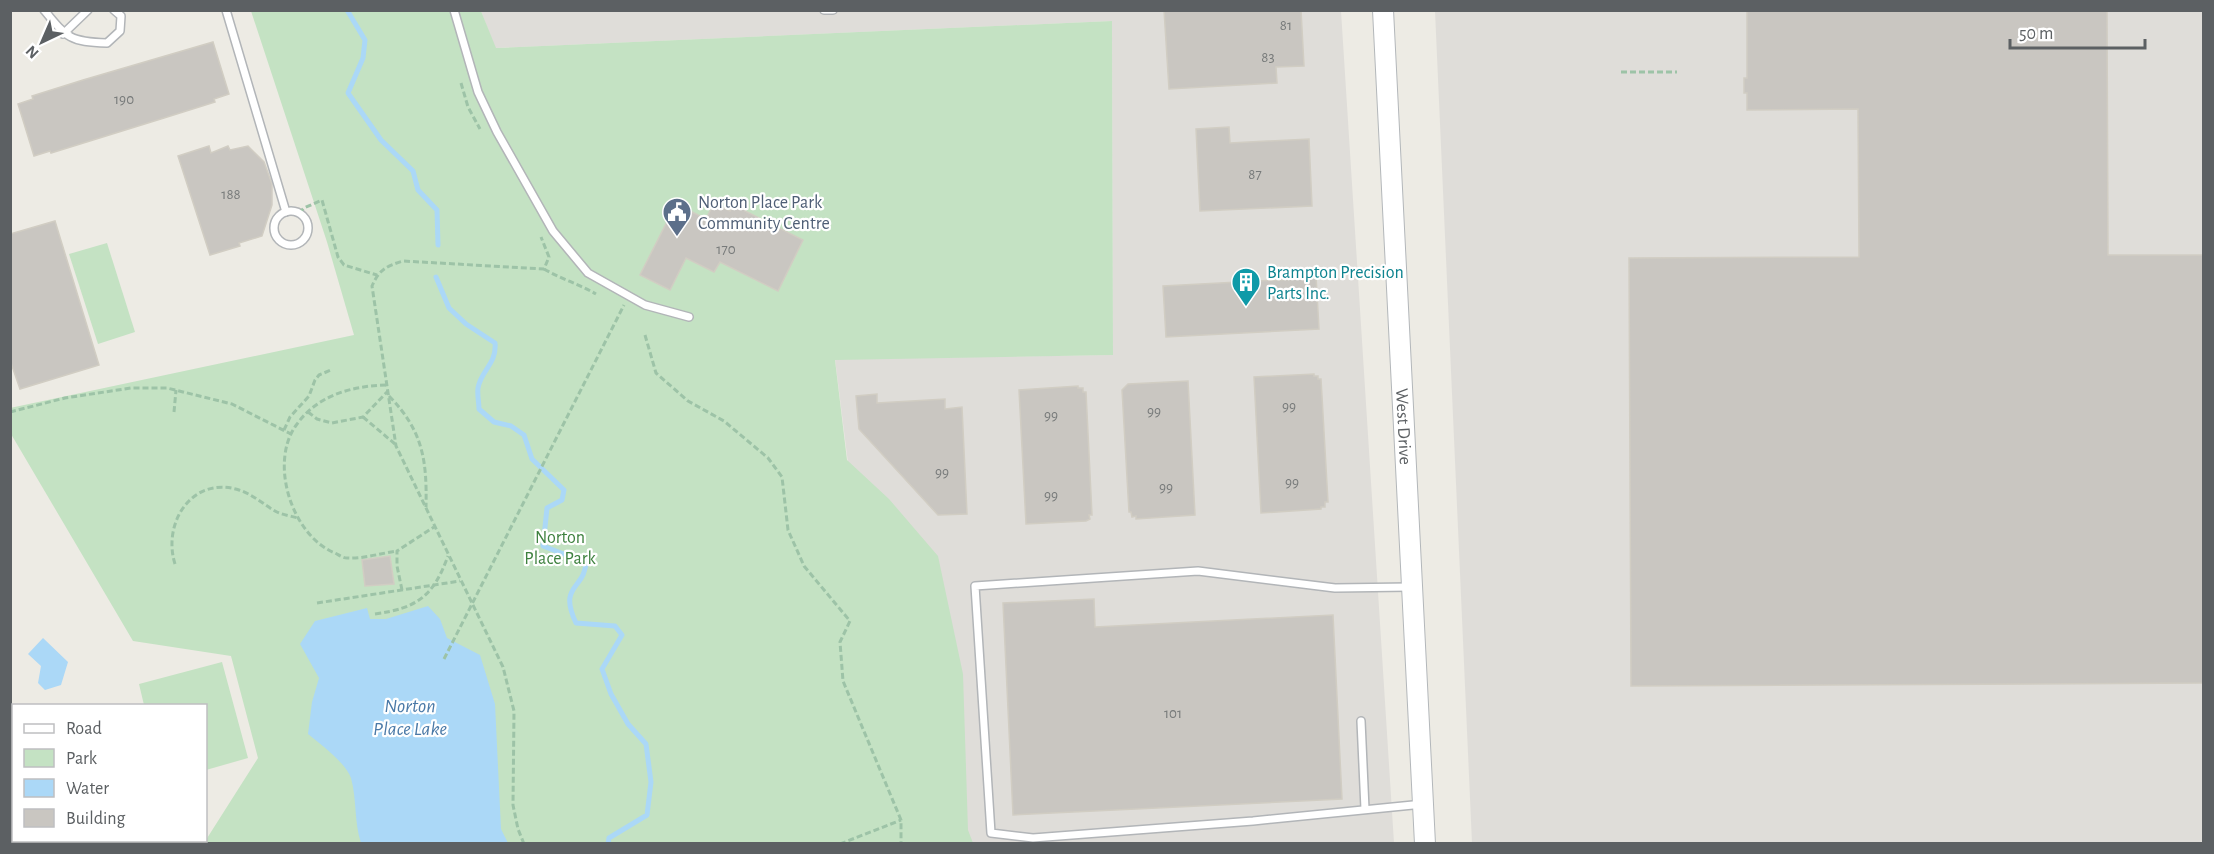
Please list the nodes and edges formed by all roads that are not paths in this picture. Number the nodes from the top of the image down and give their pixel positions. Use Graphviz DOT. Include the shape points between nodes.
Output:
graph roads {
  1 [pos="44,10"];
  2 [pos="88,10"];
  3 [pos="114,10"];
  4 [pos="226,10"];
  5 [pos="453,10"];
  6 [pos="824,10"];
  7 [pos="833,10"];
  8 [pos="1383,10"];
  9 [pos="63,34"];
  10 [pos="286,212"];
  11 [pos="689,317"];
  12 [pos="1412,587"];
  13 [pos="1361,721"];
  14 [pos="1423,804"];
  15 [pos="1365,809"];
  16 [pos="1425,843"];
  1 -- 9 [label="lane"];
  2 -- 9 [label="lane"];
  3 -- 9 [label="lane" via="121,16 120,31 107,43 84,42"];
  4 -- 10 [label="lane"];
  5 -- 11 [label="lane" via="478,92 553,231 588,273 645,306"];
  6 -- 7 [label="lane"];
  8 -- 12 [label="street, West Drive"];
  10 -- 10 [label="lane" via="276,220 275,233 289,245 302,241 308,229 298,213"];
  12 -- 14 [label="street, West Drive"];
  12 -- 15 [label="lane" via="1335,588 1198,572 975,586 991,833 1033,838"];
  13 -- 15 [label="lane"];
  14 -- 15 [label="lane"];
  14 -- 16 [label="street, West Drive"];
}
